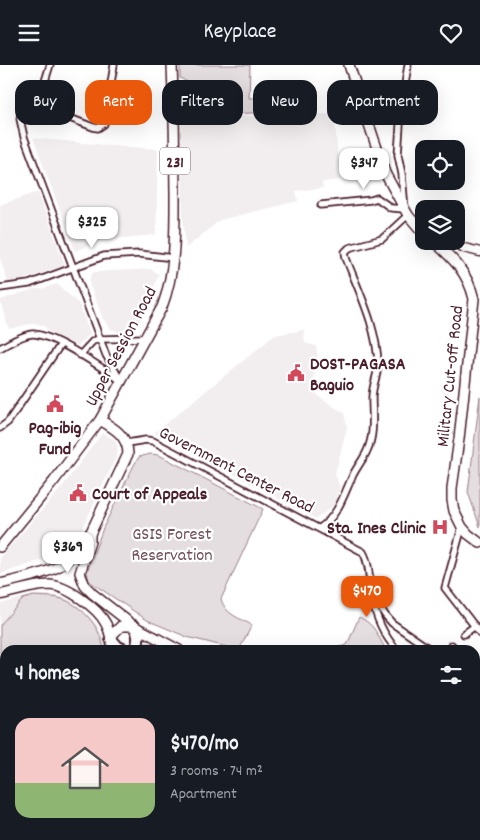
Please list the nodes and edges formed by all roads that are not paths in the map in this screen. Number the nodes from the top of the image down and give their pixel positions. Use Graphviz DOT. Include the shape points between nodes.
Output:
graph roads {
  1 [pos="50,65"];
  2 [pos="114,65"];
  3 [pos="172,65"];
  4 [pos="349,65"];
  5 [pos="408,65"];
  6 [pos="45,80"];
  7 [pos="75,121"];
  8 [pos="21,125"];
  9 [pos="321,205"];
  10 [pos="408,215"];
  11 [pos="415,219"];
  12 [pos="415,223"];
  13 [pos="465,248"];
  14 [pos="443,250"];
  15 [pos="480,252"];
  16 [pos="174,258"];
  17 [pos="74,268"];
  18 [pos="0,288"];
  19 [pos="480,301"];
  20 [pos="473,311"];
  21 [pos="145,338"];
  22 [pos="100,339"];
  23 [pos="61,345"];
  24 [pos="0,348"];
  25 [pos="80,355"];
  26 [pos="121,381"];
  27 [pos="105,412"];
  28 [pos="100,420"];
  29 [pos="110,425"];
  30 [pos="0,428"];
  31 [pos="127,443"];
  32 [pos="462,527"];
  33 [pos="320,528"];
  34 [pos="90,534"];
  35 [pos="480,543"];
  36 [pos="0,547"];
  37 [pos="52,569"];
  38 [pos="82,579"];
  39 [pos="0,584"];
  40 [pos="59,587"];
  41 [pos="71,592"];
  42 [pos="371,593"];
  43 [pos="0,595"];
  44 [pos="134,626"];
  45 [pos="475,626"];
  46 [pos="480,633"];
  47 [pos="464,634"];
  48 [pos="112,645"];
  49 [pos="136,645"];
  50 [pos="170,645"];
  51 [pos="393,645"];
  52 [pos="424,645"];
  1 -- 6 [label="street"];
  2 -- 7 [label="street" via="104,124 93,127"];
  3 -- 16 [label="main road, Upper Session Road / 231"];
  4 -- 10 [label="main road" via="381,162"];
  5 -- 10 [label="street" via="398,155"];
  8 -- 17 [label="street"];
  9 -- 10 [label="street" via="377,198 391,209"];
  10 -- 11 [label="street"];
  10 -- 12 [label="main road"];
  10 -- 33 [label="street, Government Center Road" via="382,239 345,252 375,343 378,366 372,396 373,427 367,451 339,507 333,518"];
  13 -- 15 [label="street"];
  14 -- 20 [label="main road, Military Cut-off Road" via="462,268 472,289"];
  16 -- 17 [label="street" via="117,255 94,259"];
  16 -- 21 [label="main road, Upper Session Road / 231" via="167,294"];
  17 -- 18 [label="street" via="30,284"];
  17 -- 22 [label="street"];
  19 -- 20 [label="street"];
  20 -- 32 [label="main road, Military Cut-off Road" via="452,488 454,511"];
  21 -- 22 [label="street"];
  21 -- 26 [label="main road, Upper Session Road / 231"];
  22 -- 25 [label="street" via="93,341"];
  22 -- 26 [label="street"];
  23 -- 24 [label="street" via="46,336 31,334"];
  23 -- 25 [label="street"];
  23 -- 30 [label="street" via="8,422"];
  25 -- 26 [label="street"];
  26 -- 27 [label="main road, Upper Session Road / 231"];
  27 -- 28 [label="main road, Upper Session Road / 231"];
  27 -- 29 [label="main road"];
  28 -- 29 [label="main road"];
  28 -- 36 [label="main road, Upper Session Road / 231"];
  29 -- 31 [label="main road"];
  31 -- 33 [label="street, Government Center Road" via="153,441"];
  31 -- 34 [label="main road" via="128,454"];
  32 -- 35 [label="main road, Military Cut-off Road"];
  32 -- 45 [label="street" via="445,588"];
  33 -- 42 [label="street" via="362,552 369,572"];
  34 -- 37 [label="main road" via="84,536 63,564"];
  34 -- 38 [label="main road" via="80,569"];
  37 -- 39 [label="main road"];
  37 -- 40 [label="main road"];
  38 -- 41 [label="main road"];
  38 -- 44 [label="main road" via="93,594"];
  40 -- 41 [label="main road"];
  40 -- 43 [label="main road" via="40,586"];
  41 -- 48 [label="main road" via="106,623"];
  42 -- 51 [label="street" via="383,631"];
  42 -- 52 [label="street" via="388,619"];
  44 -- 48 [label="main road" via="121,626 114,633"];
  44 -- 49 [label="highway" via="139,636"];
  44 -- 50 [label="main road"];
  45 -- 46 [label="street"];
  45 -- 47 [label="street"];
}
